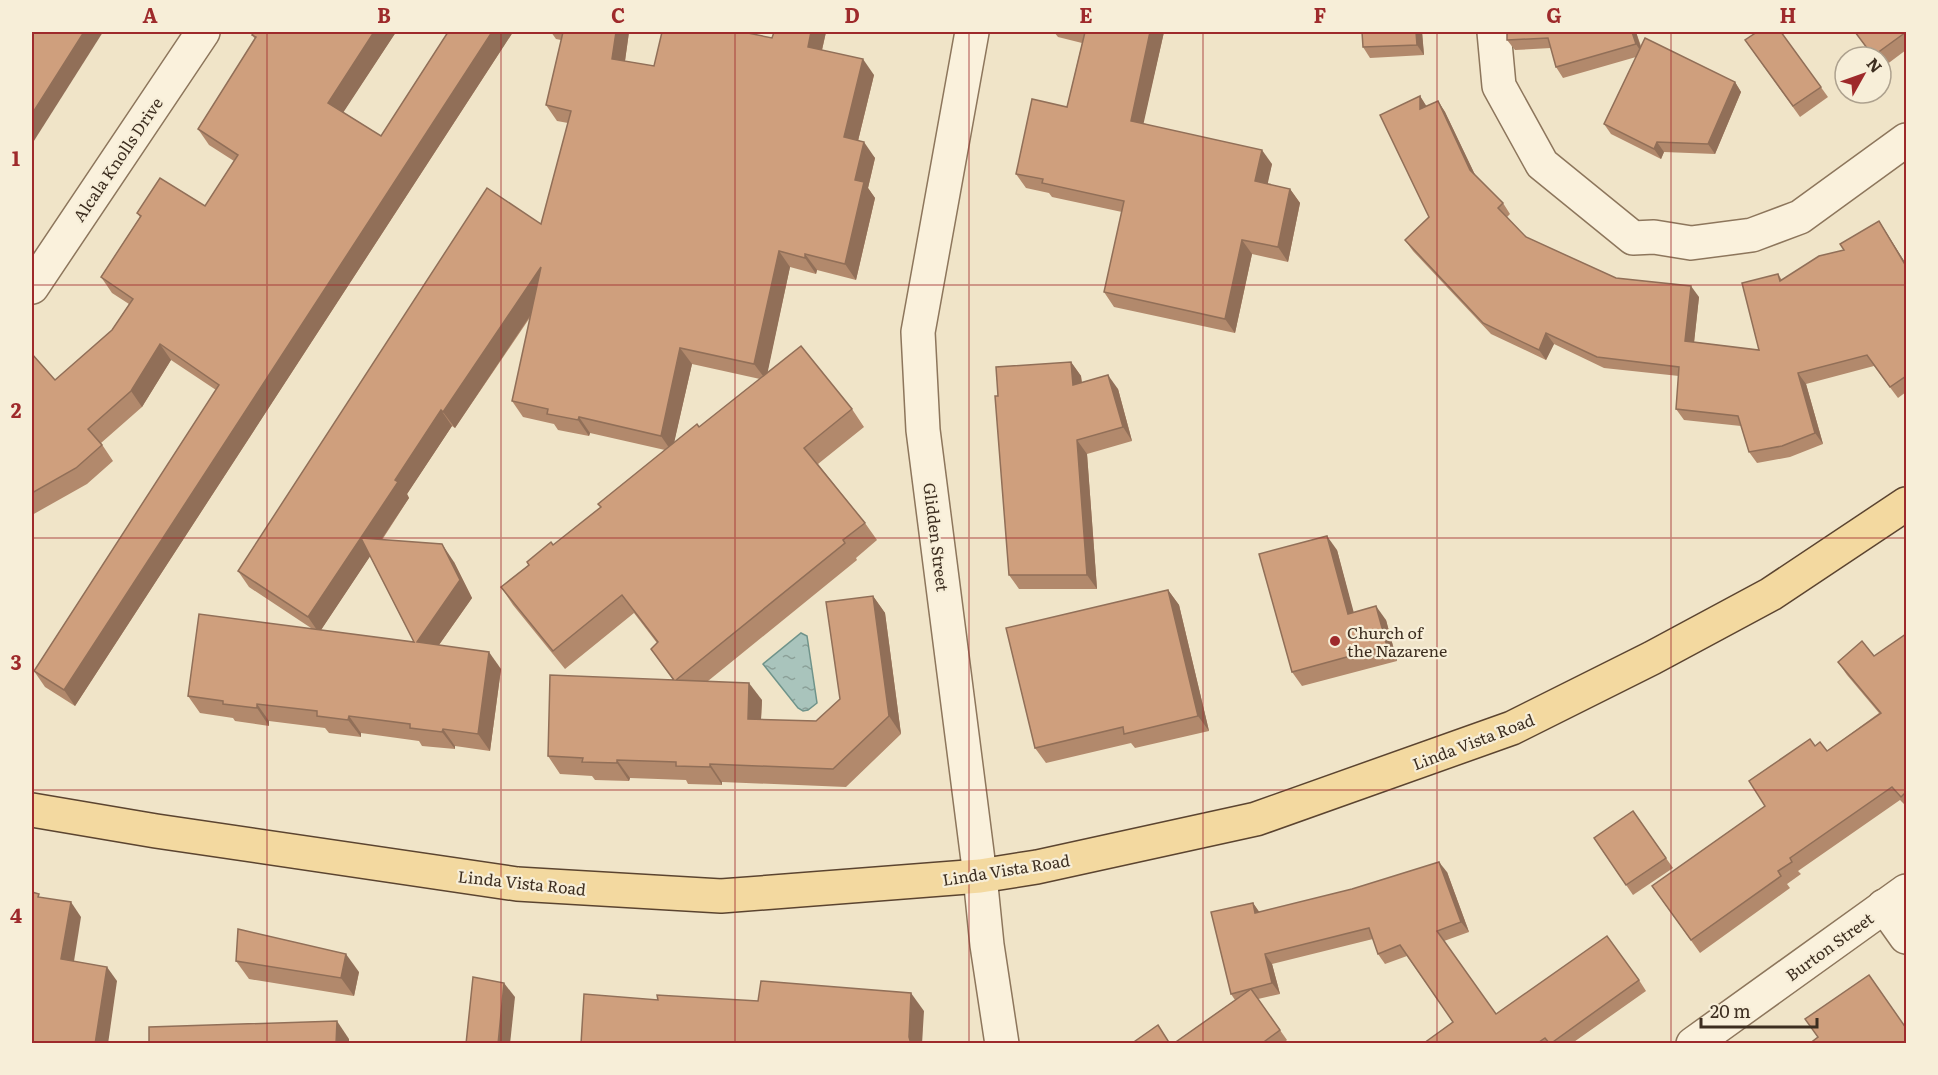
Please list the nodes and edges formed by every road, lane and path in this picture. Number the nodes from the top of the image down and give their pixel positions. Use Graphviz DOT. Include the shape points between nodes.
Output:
graph roads {
  1 [pos="203,32"];
  2 [pos="972,32"];
  3 [pos="1494,32"];
  4 [pos="1903,150"];
  5 [pos="32,287"];
  6 [pos="1906,504"];
  7 [pos="32,810"];
  8 [pos="980,876"];
  9 [pos="1895,898"];
  10 [pos="1906,937"];
  11 [pos="1002,1044"];
  12 [pos="1693,1044"];
  1 -- 5 [label="street, Alcala Knolls Drive"];
  2 -- 8 [label="street, Glidden Street" via="918,332 923,430"];
  3 -- 4 [label="street" via="1499,86 1542,164 1633,238 1691,243 1752,235 1800,217"];
  6 -- 8 [label="main road, Linda Vista Road" via="1771,594 1512,728 1256,819"];
  7 -- 8 [label="main road, Linda Vista Road" via="517,884 721,896"];
  8 -- 11 [label="street, Glidden Street"];
  9 -- 10 [label="street"];
  9 -- 12 [label="street, Burton Street"];
}
